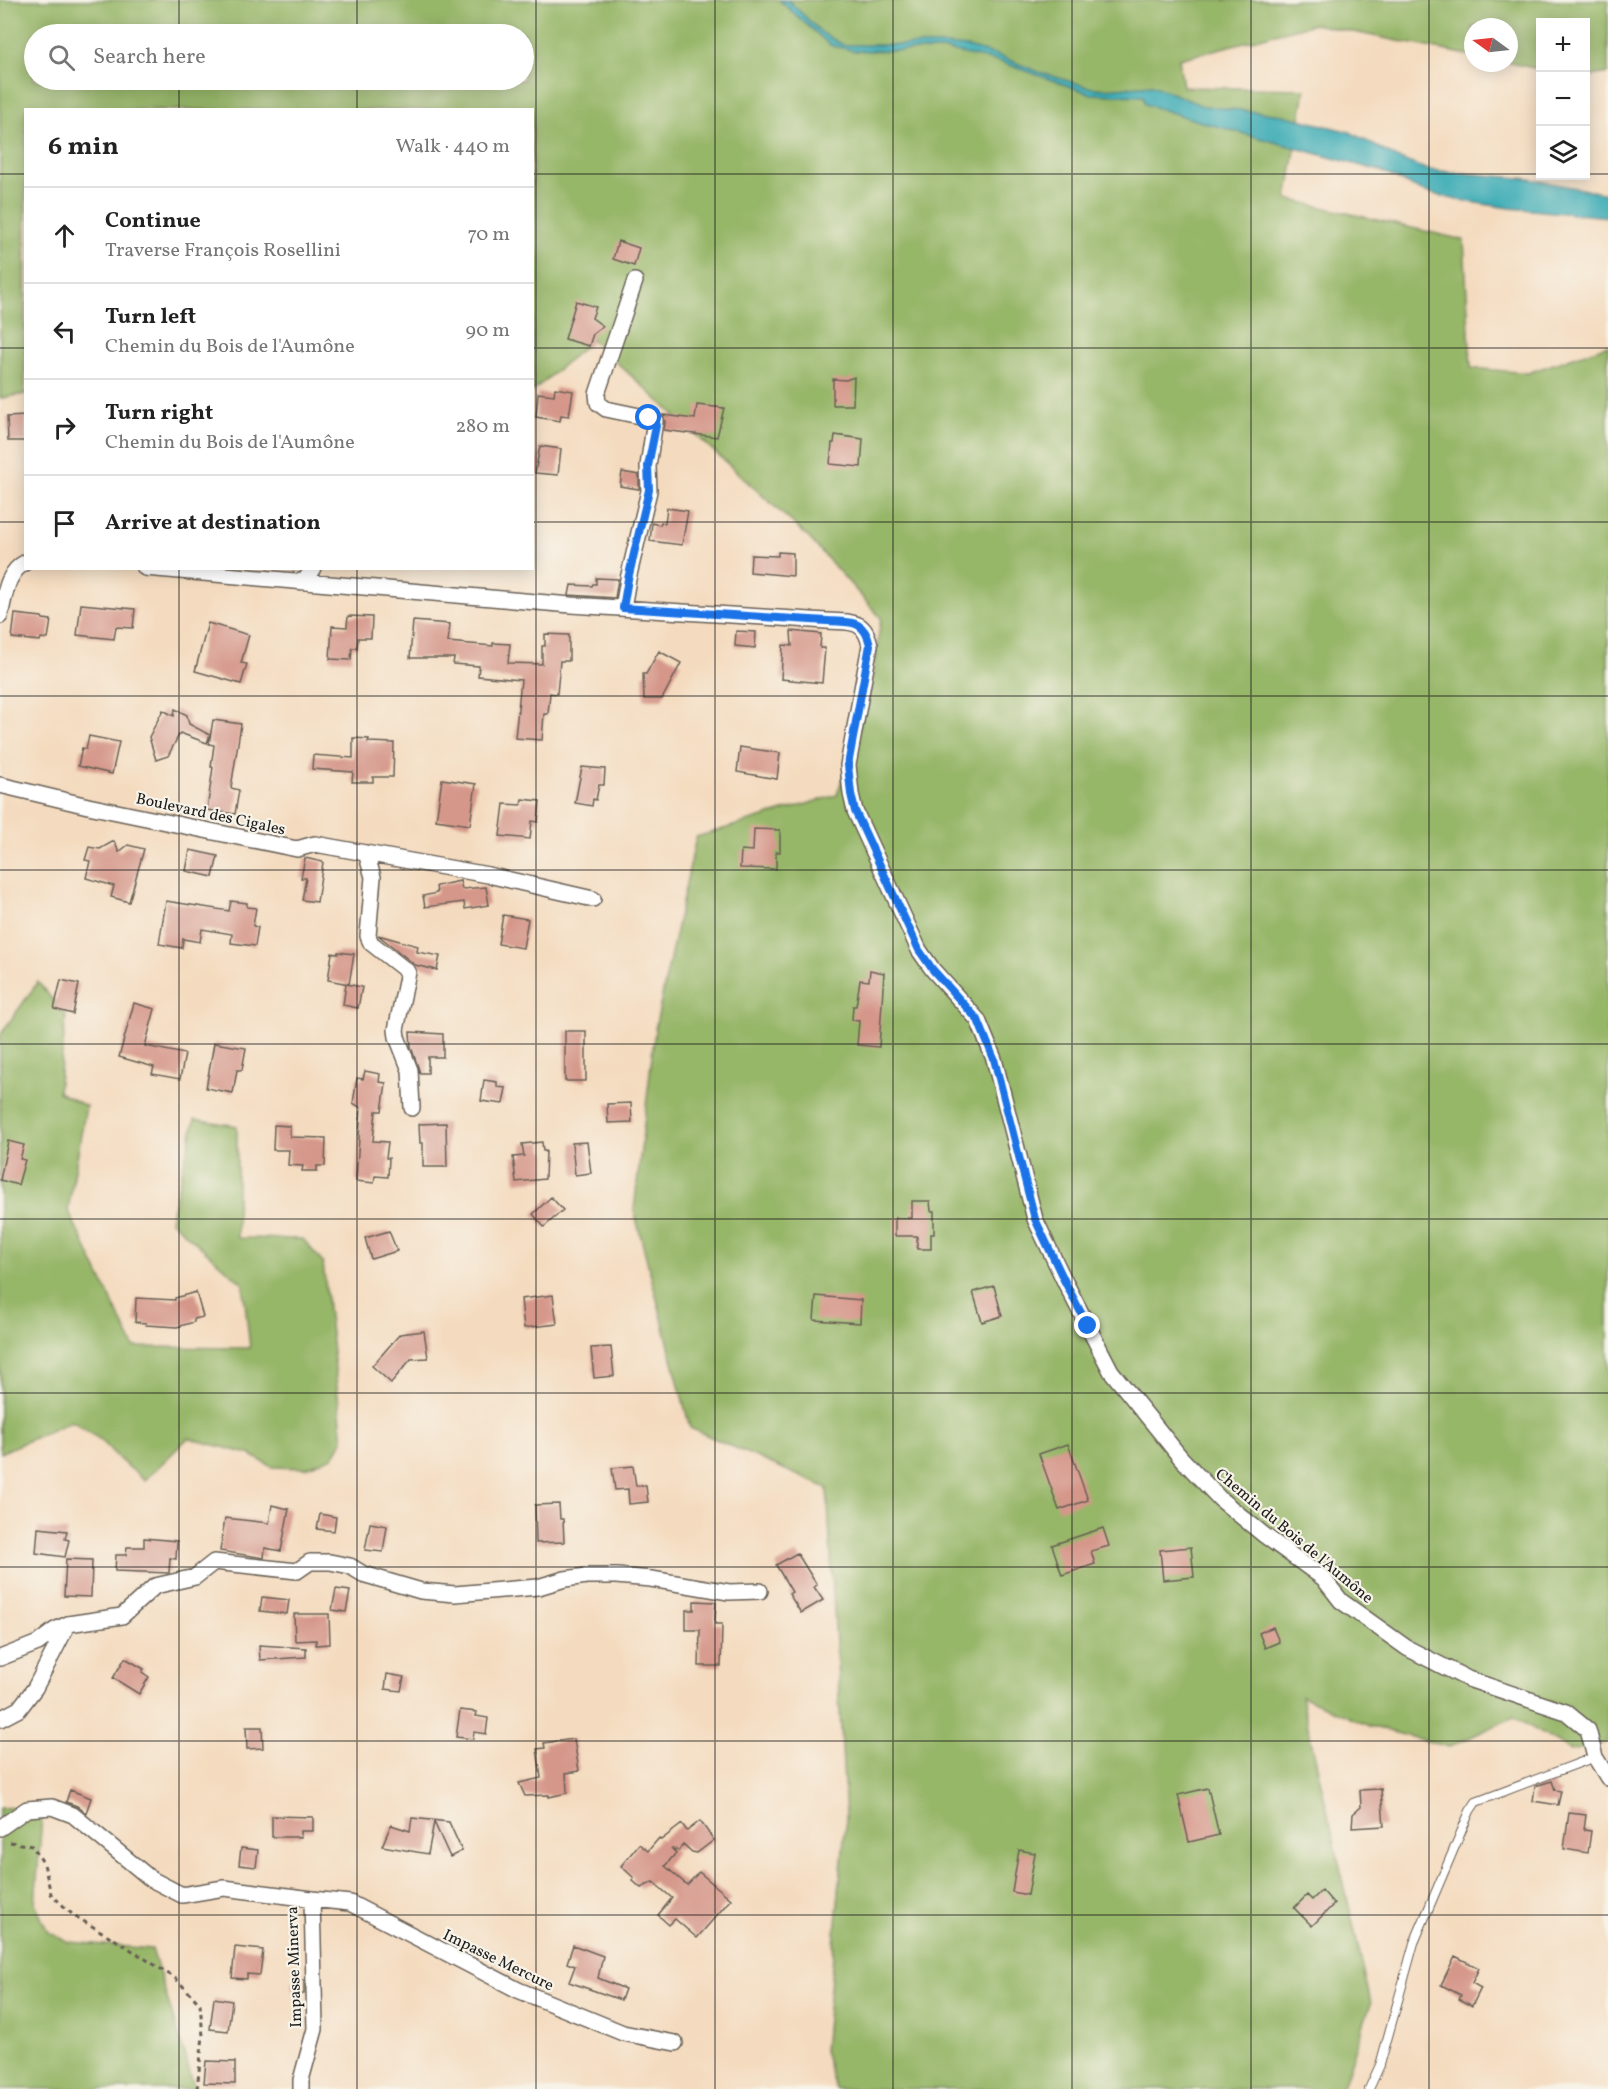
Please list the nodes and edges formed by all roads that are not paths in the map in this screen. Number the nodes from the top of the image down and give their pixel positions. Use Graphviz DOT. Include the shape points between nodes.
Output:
graph roads {
  1 [pos="635,281"];
  2 [pos="24,563"];
  3 [pos="168,570"];
  4 [pos="312,570"];
  5 [pos="304,582"];
  6 [pos="623,608"];
  7 [pos="0,616"];
  8 [pos="0,785"];
  9 [pos="366,853"];
  10 [pos="592,898"];
  11 [pos="412,1108"];
  12 [pos="760,1592"];
  13 [pos="68,1624"];
  14 [pos="0,1658"];
  15 [pos="0,1719"];
  16 [pos="1595,1757"];
  17 [pos="1608,1778"];
  18 [pos="1,1834"];
  19 [pos="312,1899"];
  20 [pos="675,2043"];
  21 [pos="301,2089"];
  22 [pos="1369,2089"];
  1 -- 6 [label="street" via="597,394 598,403 606,409 655,421 648,466 649,490"];
  2 -- 7 [label="street" via="9,578"];
  3 -- 5 [label="street, Chemin du Bois de l'Aumône"];
  4 -- 5 [label="street"];
  5 -- 6 [label="street, Chemin du Bois de l'Aumône"];
  6 -- 16 [label="street, Chemin du Bois de l'Aumône" via="827,621 864,627 870,645 848,765 855,811 919,950 978,1020 994,1059 1035,1219 1111,1371 1181,1458 1220,1499 1323,1578 1341,1601 1407,1648 1468,1679 1566,1712 1588,1730"];
  8 -- 9 [label="street, Boulevard des Cigales" via="297,849 315,844"];
  9 -- 10 [label="street, Boulevard des Cigales"];
  9 -- 11 [label="street" via="373,877 368,936 371,943 408,972 396,1030 410,1070"];
  12 -- 13 [label="street" via="587,1576 538,1587 455,1594 421,1591 330,1562 310,1562 297,1571 214,1562 195,1577 155,1586 122,1616"];
  13 -- 14 [label="street" via="38,1643"];
  13 -- 15 [label="street" via="35,1688 19,1709"];
  16 -- 17 [label="street, Chemin du Bois de l'Aumône"];
  16 -- 22 [label="lane" via="1476,1802 1413,1943 1380,2065"];
  18 -- 19 [label="street, Impasse Minerva" via="27,1809 52,1807 73,1815 151,1879 182,1895 224,1888"];
  19 -- 20 [label="street, Impasse Mercure" via="350,1903 518,1990 622,2032"];
  19 -- 21 [label="street, Impasse Minerva" via="315,2029"];
}
